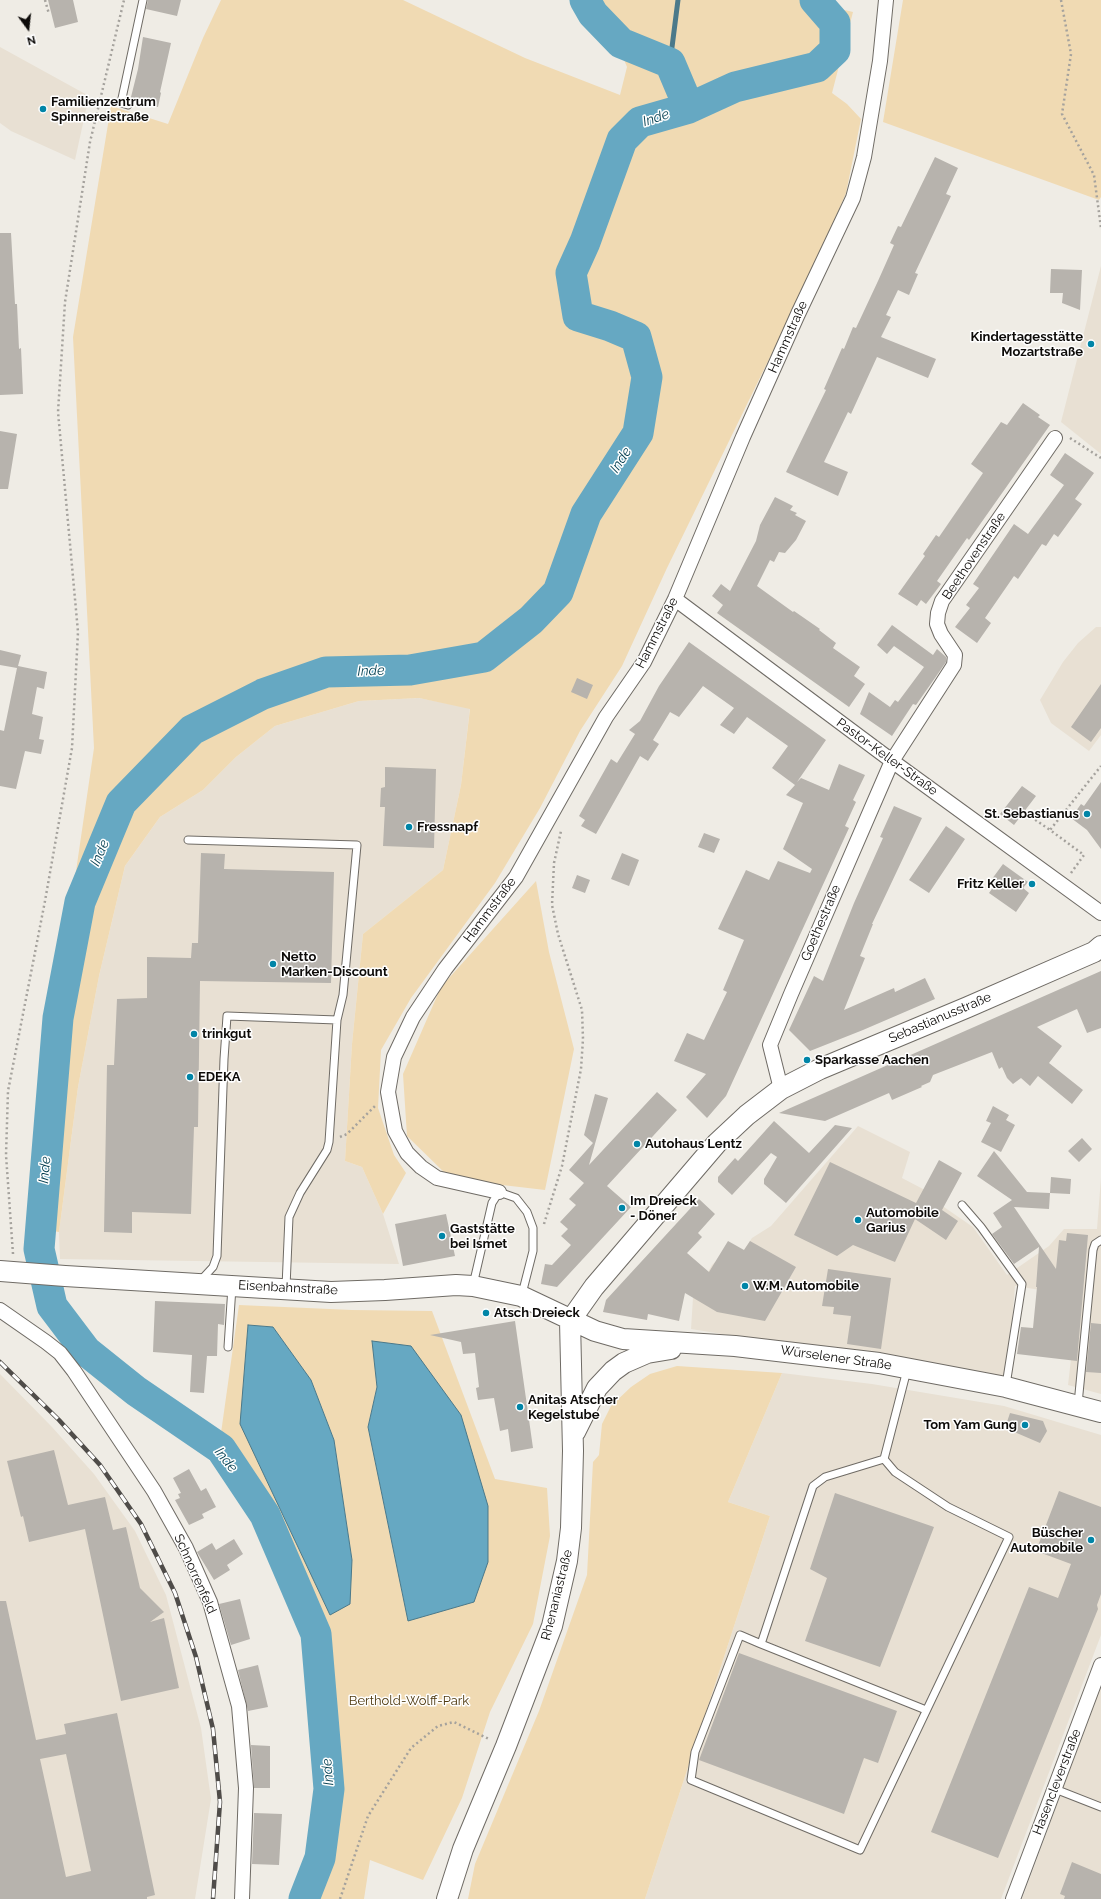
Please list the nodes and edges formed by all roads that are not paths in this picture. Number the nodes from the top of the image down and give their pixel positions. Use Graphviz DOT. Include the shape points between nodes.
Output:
graph roads {
  1 [pos="143,0"];
  2 [pos="886,0"];
  3 [pos="128,105"];
  4 [pos="1055,438"];
  5 [pos="675,598"];
  6 [pos="892,761"];
  7 [pos="188,840"];
  8 [pos="1101,912"];
  9 [pos="1101,946"];
  10 [pos="337,1020"];
  11 [pos="781,1089"];
  12 [pos="499,1192"];
  13 [pos="962,1204"];
  14 [pos="1101,1240"];
  15 [pos="14,1272"];
  16 [pos="197,1283"];
  17 [pos="232,1285"];
  18 [pos="473,1286"];
  19 [pos="286,1289"];
  20 [pos="521,1296"];
  21 [pos="0,1310"];
  22 [pos="570,1321"];
  23 [pos="699,1344"];
  24 [pos="228,1347"];
  25 [pos="908,1368"];
  26 [pos="1006,1387"];
  27 [pos="1078,1405"];
  28 [pos="1101,1412"];
  29 [pos="573,1436"];
  30 [pos="884,1459"];
  31 [pos="761,1644"];
  32 [pos="1101,1665"];
  33 [pos="926,1710"];
  34 [pos="1055,1789"];
  35 [pos="1101,1808"];
  36 [pos="242,1899"];
  37 [pos="447,1899"];
  38 [pos="1013,1899"];
  1 -- 3 [label="lane" via="120,103"];
  2 -- 5 [label="street, Hammstraße" via="880,61 864,157 853,198 743,437"];
  4 -- 6 [label="street, Beethovenstraße" via="942,600 937,624 956,655 954,665"];
  5 -- 6 [label="street, Pastor-Keller-Straße"];
  5 -- 12 [label="street, Hammstraße" via="644,662 606,717 516,877 445,970 413,1017 394,1057 388,1092 395,1131 407,1153 437,1178"];
  6 -- 8 [label="street, Pastor-Keller-Straße"];
  6 -- 11 [label="street, Goethestraße" via="770,1045"];
  7 -- 10 [label="lane" via="357,845 343,995"];
  9 -- 11 [label="main road, Sebastianusstraße" via="1094,952 820,1069"];
  10 -- 16 [label="lane" via="227,1016 216,1256 213,1267"];
  10 -- 19 [label="lane" via="329,1142 327,1150 289,1216"];
  11 -- 22 [label="main road, Sebastianusstraße" via="747,1115 717,1143 594,1287"];
  12 -- 18 [label="lane" via="492,1203"];
  12 -- 20 [label="lane" via="516,1198 527,1212 533,1228 533,1251"];
  13 -- 26 [label="lane" via="1022,1284"];
  14 -- 27 [label="lane" via="1095,1244 1093,1250"];
  15 -- 16 [label="main road, Eisenbahnstraße"];
  16 -- 17 [label="main road, Eisenbahnstraße"];
  17 -- 19 [label="main road, Eisenbahnstraße"];
  17 -- 24 [label="lane"];
  18 -- 19 [label="main road, Eisenbahnstraße" via="331,1292"];
  18 -- 20 [label="main road, Eisenbahnstraße"];
  20 -- 22 [label="main road, Eisenbahnstraße"];
  21 -- 36 [label="street, Schnorrenfeld" via="60,1353 74,1371 154,1491 186,1548 210,1602 239,1706 246,1788"];
  22 -- 23 [label="main road, Würselener Straße" via="622,1339"];
  22 -- 29 [label="main road, Rhenaniastraße"];
  23 -- 25 [label="main road, Würselener Straße" via="773,1349"];
  23 -- 29 [label="main road" via="647,1353 613,1371 597,1388"];
  25 -- 26 [label="main road, Würselener Straße"];
  25 -- 30 [label="lane"];
  26 -- 27 [label="main road, Würselener Straße"];
  27 -- 28 [label="main road, Würselener Straße"];
  29 -- 37 [label="main road, Rhenaniastraße" via="571,1528 567,1561 552,1626 463,1849"];
  30 -- 31 [label="lane" via="825,1477 813,1486"];
  30 -- 33 [label="lane" via="895,1472 948,1507 1009,1537"];
  31 -- 33 [label="lane"];
  31 -- 33 [label="lane" via="740,1635 695,1752 691,1780 860,1850"];
  32 -- 34 [label="street, Hasencleverstraße"];
  34 -- 35 [label="lane"];
  34 -- 38 [label="street, Hasencleverstraße"];
}
